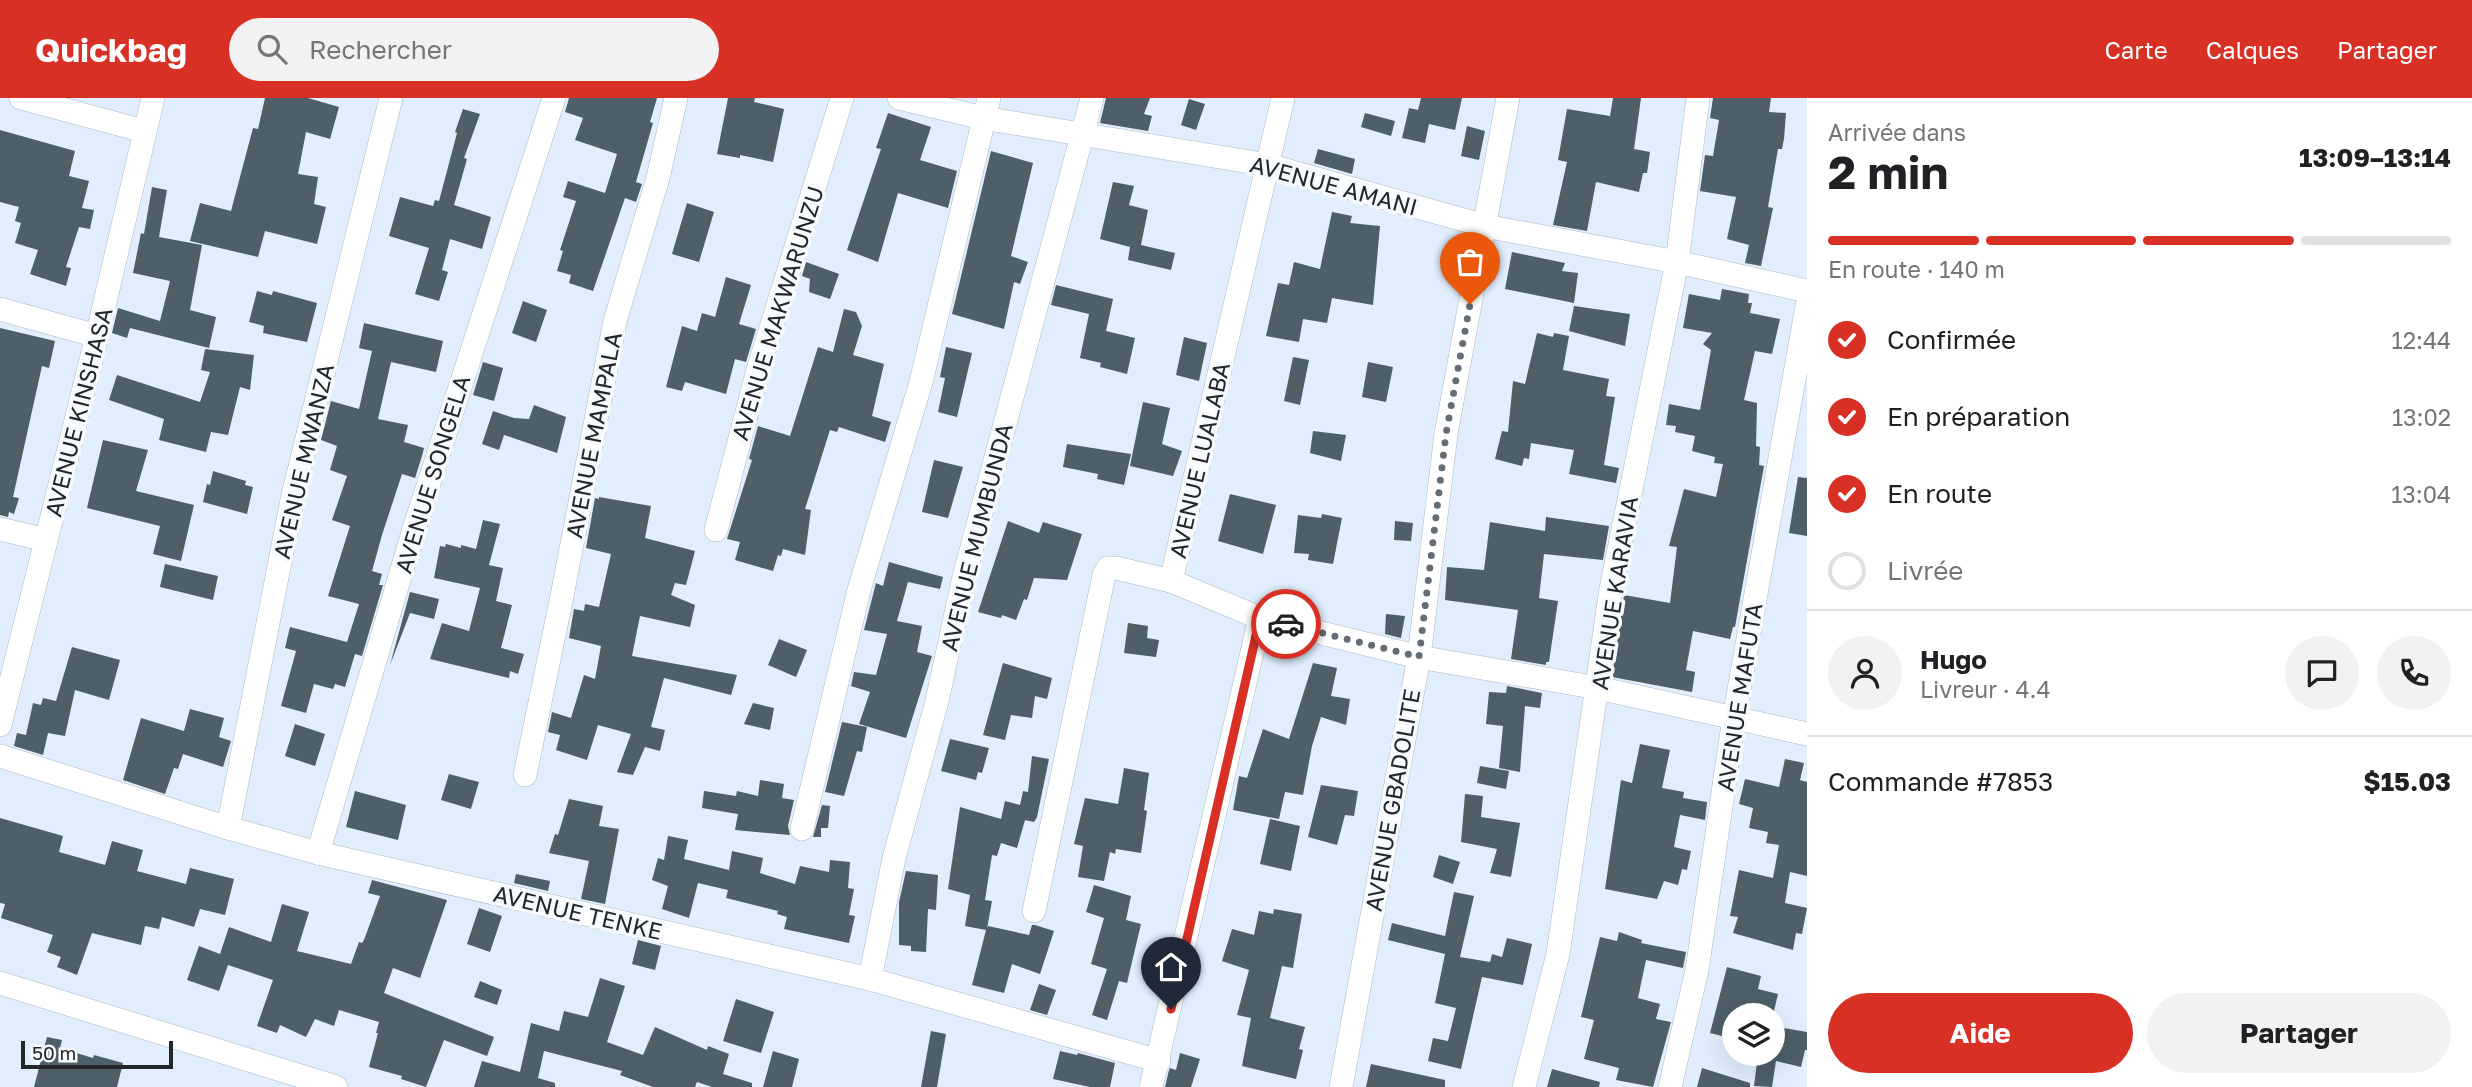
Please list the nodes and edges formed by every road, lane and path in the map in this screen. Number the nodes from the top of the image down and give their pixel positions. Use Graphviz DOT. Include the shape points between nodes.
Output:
graph roads {
  1 [pos="20,98"];
  2 [pos="153,98"];
  3 [pos="391,98"];
  4 [pos="554,98"];
  5 [pos="676,98"];
  6 [pos="842,98"];
  7 [pos="899,98"];
  8 [pos="1092,98"];
  9 [pos="1283,98"];
  10 [pos="1508,98"];
  11 [pos="1698,98"];
  12 [pos="986,108"];
  13 [pos="144,131"];
  14 [pos="1081,135"];
  15 [pos="1268,166"];
  16 [pos="1485,226"];
  17 [pos="1677,262"];
  18 [pos="1807,291"];
  19 [pos="1807,306"];
  20 [pos="0,309"];
  21 [pos="97,336"];
  22 [pos="0,529"];
  23 [pos="716,530"];
  24 [pos="47,541"];
  25 [pos="1171,581"];
  26 [pos="1260,618"];
  27 [pos="1419,657"];
  28 [pos="1598,688"];
  29 [pos="1734,718"];
  30 [pos="0,725"];
  31 [pos="1807,734"];
  32 [pos="0,756"];
  33 [pos="525,775"];
  34 [pos="228,828"];
  35 [pos="802,829"];
  36 [pos="317,853"];
  37 [pos="1034,911"];
  38 [pos="870,979"];
  39 [pos="0,983"];
  40 [pos="1159,1061"];
  41 [pos="336,1087"];
  42 [pos="1152,1087"];
  43 [pos="1341,1087"];
  44 [pos="1524,1087"];
  45 [pos="1671,1087"];
  1 -- 13 [label="street"];
  2 -- 13 [label="street, AVENUE KINSHASA"];
  3 -- 34 [label="street, AVENUE MWANZA" via="293,495"];
  4 -- 36 [label="street, AVENUE SONGELA" via="414,529"];
  5 -- 33 [label="street, AVENUE MAMPALA" via="659,178 615,321"];
  6 -- 23 [label="street, AVENUE MAKWARUNZU" via="758,370"];
  7 -- 12 [label="street, AVENUE AMANI"];
  8 -- 14 [label="street, AVENUE MUMBUNDA"];
  9 -- 15 [label="street, AVENUE LUALABA"];
  10 -- 16 [label="street, AVENUE GBADOLITE"];
  11 -- 17 [label="street, AVENUE KARAVIA"];
  12 -- 14 [label="street, AVENUE AMANI"];
  12 -- 35 [label="street" via="920,382 859,590"];
  13 -- 21 [label="street, AVENUE KINSHASA"];
  14 -- 15 [label="street, AVENUE AMANI"];
  14 -- 38 [label="street, AVENUE MUMBUNDA" via="964,577 894,858"];
  15 -- 16 [label="street, AVENUE AMANI"];
  15 -- 25 [label="street, AVENUE LUALABA"];
  16 -- 17 [label="street, AVENUE AMANI"];
  16 -- 27 [label="street, AVENUE GBADOLITE" via="1446,434"];
  17 -- 18 [label="street, AVENUE AMANI"];
  17 -- 28 [label="street, AVENUE KARAVIA" via="1612,589"];
  19 -- 29 [label="street, AVENUE MAFUTA"];
  20 -- 21 [label="street"];
  21 -- 24 [label="street, AVENUE KINSHASA"];
  22 -- 24 [label="street"];
  24 -- 30 [label="street, AVENUE KINSHASA"];
  25 -- 26 [label="street"];
  25 -- 37 [label="street, AVENUE LUALABA" via="1116,568 1105,571"];
  26 -- 27 [label="street"];
  26 -- 40 [label="street"];
  27 -- 28 [label="street"];
  27 -- 43 [label="street, AVENUE GBADOLITE"];
  28 -- 29 [label="street"];
  28 -- 44 [label="street, AVENUE KARAVIA" via="1558,954"];
  29 -- 31 [label="street"];
  29 -- 45 [label="street, AVENUE MAFUTA" via="1698,970"];
  32 -- 34 [label="street, AVENUE TENKE"];
  34 -- 36 [label="street, AVENUE TENKE"];
  36 -- 38 [label="street, AVENUE TENKE"];
  38 -- 40 [label="street, AVENUE TENKE"];
  39 -- 41 [label="street"];
  40 -- 42 [label="street"];
}
